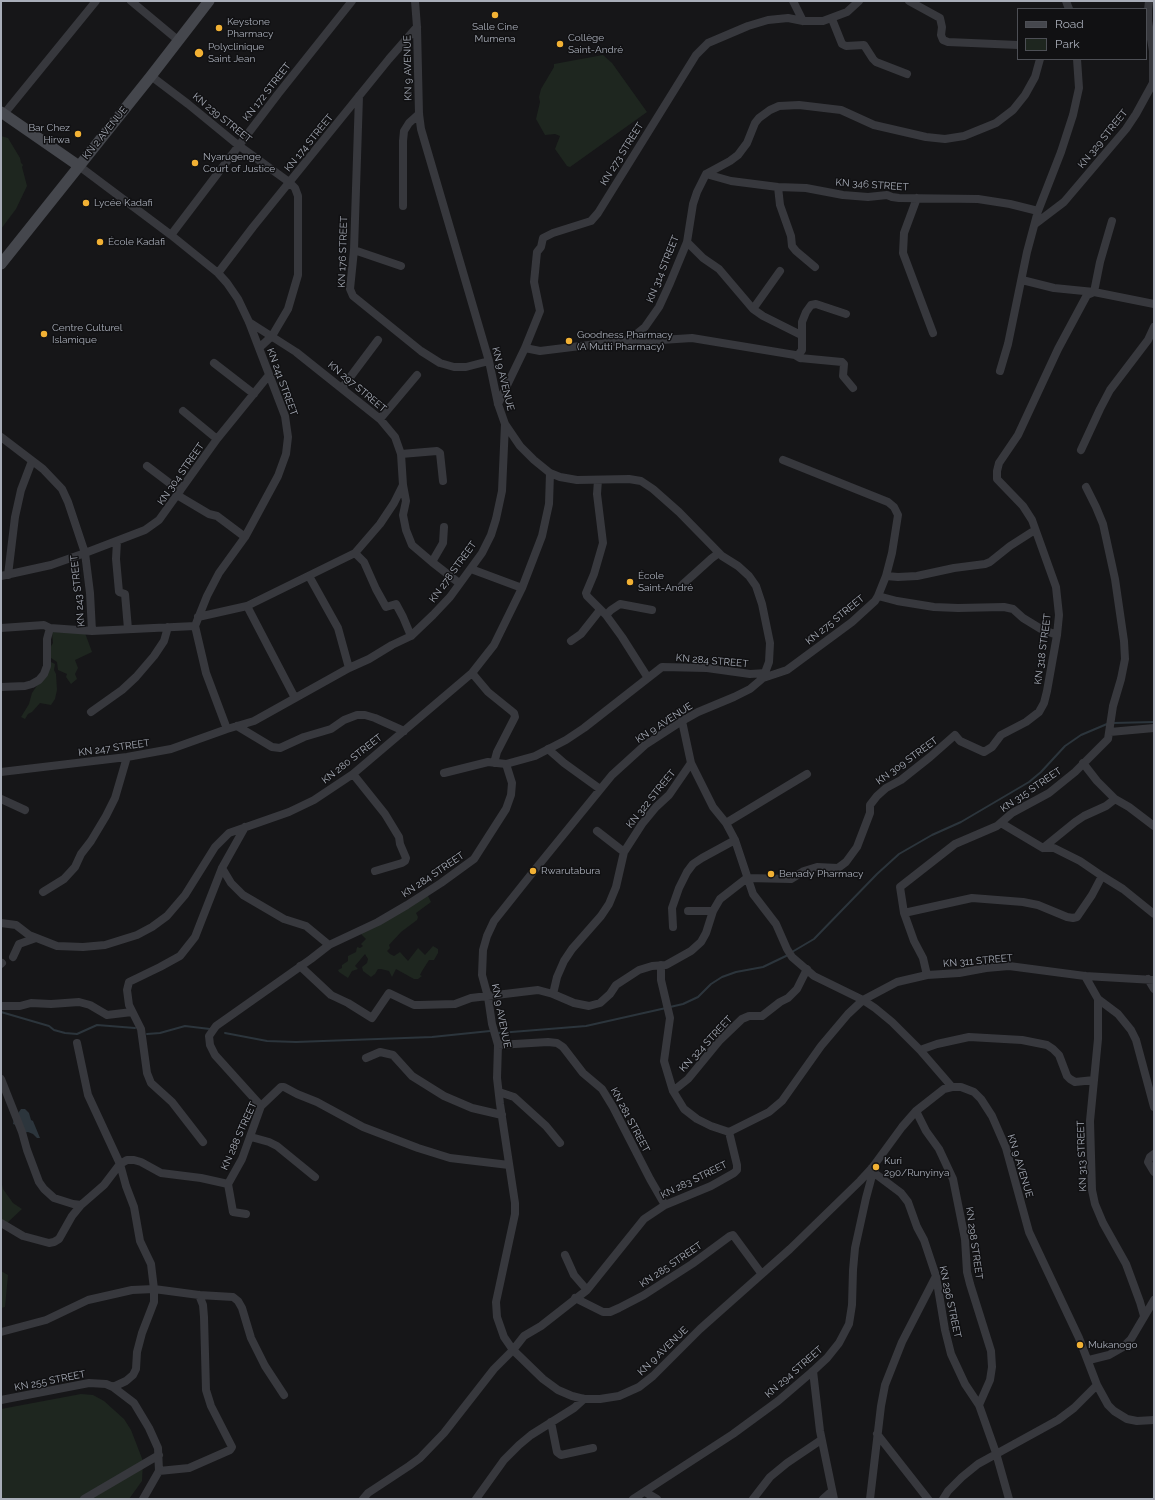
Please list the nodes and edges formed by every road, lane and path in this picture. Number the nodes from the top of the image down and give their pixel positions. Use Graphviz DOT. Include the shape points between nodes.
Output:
graph roads {
  1 [pos="96,1"];
  2 [pos="130,1"];
  3 [pos="209,1"];
  4 [pos="352,1"];
  5 [pos="415,1"];
  6 [pos="793,1"];
  7 [pos="859,1"];
  8 [pos="909,1"];
  9 [pos="1149,1"];
  10 [pos="832,19"];
  11 [pos="804,21"];
  12 [pos="417,28"];
  13 [pos="179,41"];
  14 [pos="1017,45"];
  15 [pos="1040,60"];
  16 [pos="1077,60"];
  17 [pos="906,74"];
  18 [pos="151,76"];
  19 [pos="359,96"];
  20 [pos="2,113"];
  21 [pos="418,114"];
  22 [pos="238,145"];
  23 [pos="79,166"];
  24 [pos="706,174"];
  25 [pos="289,182"];
  26 [pos="778,187"];
  27 [pos="917,198"];
  28 [pos="403,206"];
  29 [pos="1038,211"];
  30 [pos="1112,221"];
  31 [pos="1035,224"];
  32 [pos="171,235"];
  33 [pos="687,242"];
  34 [pos="354,250"];
  35 [pos="1,264"];
  36 [pos="401,266"];
  37 [pos="814,267"];
  38 [pos="780,271"];
  39 [pos="218,273"];
  40 [pos="1022,280"];
  41 [pos="1094,292"];
  42 [pos="1154,304"];
  43 [pos="752,309"];
  44 [pos="846,314"];
  45 [pos="249,322"];
  46 [pos="1154,327"];
  47 [pos="933,333"];
  48 [pos="801,335"];
  49 [pos="272,336"];
  50 [pos="378,340"];
  51 [pos="629,340"];
  52 [pos="259,348"];
  53 [pos="525,348"];
  54 [pos="800,358"];
  55 [pos="488,361"];
  56 [pos="214,363"];
  57 [pos="1000,371"];
  58 [pos="269,374"];
  59 [pos="417,375"];
  60 [pos="342,388"];
  61 [pos="853,388"];
  62 [pos="254,394"];
  63 [pos="498,404"];
  64 [pos="182,411"];
  65 [pos="380,419"];
  66 [pos="505,424"];
  67 [pos="1,437"];
  68 [pos="217,439"];
  69 [pos="1081,450"];
  70 [pos="401,454"];
  71 [pos="32,460"];
  72 [pos="783,460"];
  73 [pos="148,466"];
  74 [pos="550,473"];
  75 [pos="598,480"];
  76 [pos="443,481"];
  77 [pos="403,485"];
  78 [pos="1086,487"];
  79 [pos="179,493"];
  80 [pos="444,527"];
  81 [pos="1035,530"];
  82 [pos="245,538"];
  83 [pos="117,541"];
  84 [pos="85,553"];
  85 [pos="355,553"];
  86 [pos="719,553"];
  87 [pos="432,562"];
  88 [pos="471,569"];
  89 [pos="4,576"];
  90 [pos="310,576"];
  91 [pos="886,576"];
  92 [pos="460,583"];
  93 [pos="682,585"];
  94 [pos="522,588"];
  95 [pos="878,596"];
  96 [pos="247,606"];
  97 [pos="652,610"];
  98 [pos="603,613"];
  99 [pos="198,617"];
  100 [pos="195,626"];
  101 [pos="168,627"];
  102 [pos="1,628"];
  103 [pos="50,628"];
  104 [pos="128,629"];
  105 [pos="92,631"];
  106 [pos="1057,635"];
  107 [pos="410,636"];
  108 [pos="571,641"];
  109 [pos="349,668"];
  110 [pos="472,673"];
  111 [pos="765,676"];
  112 [pos="648,678"];
  113 [pos="1,687"];
  114 [pos="295,698"];
  115 [pos="91,712"];
  116 [pos="682,721"];
  117 [pos="237,726"];
  118 [pos="1154,728"];
  119 [pos="226,729"];
  120 [pos="404,731"];
  121 [pos="1110,732"];
  122 [pos="955,735"];
  123 [pos="548,749"];
  124 [pos="127,757"];
  125 [pos="494,763"];
  126 [pos="691,763"];
  127 [pos="1083,763"];
  128 [pos="506,764"];
  129 [pos="1,772"];
  130 [pos="444,773"];
  131 [pos="353,774"];
  132 [pos="807,774"];
  133 [pos="600,789"];
  134 [pos="1115,799"];
  135 [pos="1,800"];
  136 [pos="25,810"];
  137 [pos="726,823"];
  138 [pos="1001,823"];
  139 [pos="1154,826"];
  140 [pos="246,828"];
  141 [pos="597,831"];
  142 [pos="735,840"];
  143 [pos="1043,848"];
  144 [pos="624,852"];
  145 [pos="222,868"];
  146 [pos="375,871"];
  147 [pos="1102,876"];
  148 [pos="747,878"];
  149 [pos="43,892"];
  150 [pos="688,911"];
  151 [pos="713,911"];
  152 [pos="904,913"];
  153 [pos="1154,914"];
  154 [pos="1,923"];
  155 [pos="673,927"];
  156 [pos="36,938"];
  157 [pos="329,945"];
  158 [pos="13,957"];
  159 [pos="661,965"];
  160 [pos="300,966"];
  161 [pos="807,969"];
  162 [pos="927,975"];
  163 [pos="1085,976"];
  164 [pos="1151,979"];
  165 [pos="1154,989"];
  166 [pos="553,994"];
  167 [pos="488,997"];
  168 [pos="1098,999"];
  169 [pos="863,1000"];
  170 [pos="1,1006"];
  171 [pos="132,1012"];
  172 [pos="77,1043"];
  173 [pos="498,1045"];
  174 [pos="920,1050"];
  175 [pos="366,1058"];
  176 [pos="1,1079"];
  177 [pos="1094,1080"];
  178 [pos="952,1087"];
  179 [pos="673,1091"];
  180 [pos="499,1092"];
  181 [pos="5,1101"];
  182 [pos="261,1106"];
  183 [pos="1154,1106"];
  184 [pos="916,1111"];
  185 [pos="502,1115"];
  186 [pos="729,1132"];
  187 [pos="251,1137"];
  188 [pos="203,1142"];
  189 [pos="560,1143"];
  190 [pos="1154,1154"];
  191 [pos="120,1164"];
  192 [pos="509,1165"];
  193 [pos="873,1170"];
  194 [pos="1154,1172"];
  195 [pos="315,1177"];
  196 [pos="228,1184"];
  197 [pos="665,1204"];
  198 [pos="81,1205"];
  199 [pos="246,1214"];
  200 [pos="1,1223"];
  201 [pos="565,1255"];
  202 [pos="761,1273"];
  203 [pos="936,1276"];
  204 [pos="154,1289"];
  205 [pos="587,1290"];
  206 [pos="199,1295"];
  207 [pos="575,1298"];
  208 [pos="1154,1300"];
  209 [pos="1144,1316"];
  210 [pos="1,1332"];
  211 [pos="513,1350"];
  212 [pos="1089,1360"];
  213 [pos="814,1371"];
  214 [pos="1097,1385"];
  215 [pos="113,1387"];
  216 [pos="284,1395"];
  217 [pos="584,1399"];
  218 [pos="1,1400"];
  219 [pos="979,1405"];
  220 [pos="1154,1420"];
  221 [pos="551,1422"];
  222 [pos="877,1434"];
  223 [pos="821,1440"];
  224 [pos="593,1448"];
  225 [pos="996,1453"];
  226 [pos="159,1455"];
  227 [pos="159,1471"];
  228 [pos="645,1492"];
  229 [pos="833,1495"];
  230 [pos="84,1499"];
  231 [pos="143,1499"];
  232 [pos="363,1499"];
  233 [pos="476,1499"];
  234 [pos="633,1499"];
  235 [pos="657,1499"];
  236 [pos="753,1499"];
  237 [pos="823,1499"];
  238 [pos="870,1499"];
  239 [pos="928,1499"];
  240 [pos="943,1499"];
  241 [pos="1009,1499"];
  1 -- 20 [label="street"];
  2 -- 13 [label="street"];
  3 -- 13 [label="main road, KN 2 AVENUE"];
  4 -- 22 [label="street, KN 172 STREET"];
  5 -- 12 [label="street, KN 9 AVENUE"];
  6 -- 11 [label="street"];
  7 -- 10 [label="street, KN 273 STREET" via="847,12"];
  8 -- 14 [label="street" via="940,18 943,40"];
  9 -- 31 [label="street, KN 329 STREET" via="1148,22 1153,51 1153,83 1126,128 1064,202"];
  10 -- 11 [label="street, KN 273 STREET"];
  10 -- 17 [label="street" via="842,44 864,45 876,62"];
  11 -- 53 [label="street, KN 273 STREET" via="788,18 748,26 708,43 696,55 598,213 591,221 543,238 537,252 534,282 540,311"];
  12 -- 19 [label="street, KN 174 STREET"];
  12 -- 21 [label="street, KN 9 AVENUE"];
  13 -- 18 [label="main road, KN 2 AVENUE"];
  15 -- 24 [label="street" via="1035,77 1013,110 996,123 964,136 945,139 926,137 874,125 841,110 799,105 779,106 759,118 738,155"];
  16 -- 29 [label="street" via="1079,88 1073,115"];
  18 -- 22 [label="street, KN 239 STREET"];
  18 -- 23 [label="main road, KN 2 AVENUE"];
  19 -- 25 [label="street, KN 174 STREET"];
  19 -- 34 [label="street, KN 176 STREET"];
  20 -- 23 [label="main road"];
  21 -- 28 [label="street" via="404,131 402,141"];
  21 -- 55 [label="street, KN 9 AVENUE"];
  22 -- 25 [label="street, KN 239 STREET"];
  22 -- 32 [label="street, KN 172 STREET"];
  23 -- 32 [label="street, KN 241 STREET"];
  23 -- 35 [label="main road, KN 2 AVENUE"];
  24 -- 26 [label="street, KN 346 STREET" via="731,181"];
  24 -- 33 [label="street, KN 314 STREET" via="693,204"];
  25 -- 39 [label="street, KN 174 STREET"];
  25 -- 49 [label="street, KN 239 STREET" via="298,196 298,275 288,309"];
  26 -- 27 [label="street, KN 346 STREET" via="868,197 887,195"];
  26 -- 37 [label="street" via="780,205 792,246"];
  27 -- 29 [label="street, KN 346 STREET" via="978,199"];
  27 -- 47 [label="street" via="904,233 903,253"];
  29 -- 31 [label="street"];
  30 -- 41 [label="street"];
  31 -- 40 [label="street"];
  32 -- 39 [label="street, KN 241 STREET"];
  33 -- 43 [label="street" via="719,269"];
  33 -- 51 [label="street, KN 314 STREET" via="659,307 644,327"];
  34 -- 36 [label="street"];
  34 -- 55 [label="street, KN 176 STREET" via="350,289 357,300 440,363 466,367"];
  38 -- 43 [label="street"];
  39 -- 45 [label="street, KN 241 STREET" via="238,299"];
  40 -- 41 [label="street" via="1054,288"];
  40 -- 57 [label="street"];
  41 -- 42 [label="street"];
  41 -- 81 [label="street, KN 318 STREET" via="1087,295 1058,349 1018,435 999,463 997,479 1023,506"];
  43 -- 48 [label="street"];
  44 -- 48 [label="street" via="816,304 811,305 802,322"];
  45 -- 49 [label="street, KN 297 STREET"];
  45 -- 52 [label="street, KN 241 STREET"];
  46 -- 69 [label="street" via="1148,340 1110,390"];
  48 -- 54 [label="street"];
  49 -- 52 [label="street, KN 239 STREET"];
  49 -- 60 [label="street, KN 297 STREET"];
  50 -- 60 [label="street"];
  51 -- 53 [label="street" via="540,351"];
  51 -- 54 [label="street" via="692,338 795,355"];
  52 -- 58 [label="street, KN 241 STREET"];
  53 -- 63 [label="street, KN 273 STREET"];
  54 -- 61 [label="street" via="842,362 843,376"];
  55 -- 63 [label="street, KN 9 AVENUE"];
  56 -- 62 [label="street"];
  58 -- 62 [label="street, KN 304 STREET"];
  58 -- 82 [label="street, KN 241 STREET" via="285,416 288,438 286,454 267,499"];
  59 -- 65 [label="street"];
  60 -- 65 [label="street, KN 297 STREET"];
  62 -- 68 [label="street, KN 304 STREET"];
  63 -- 66 [label="street, KN 9 AVENUE"];
  64 -- 68 [label="street"];
  65 -- 70 [label="street, KN 297 STREET" via="394,437"];
  66 -- 74 [label="street, KN 9 AVENUE" via="520,446"];
  66 -- 88 [label="street, KN 278 STREET" via="502,490 496,519 482,553"];
  67 -- 71 [label="street, KN 243 STREET"];
  68 -- 79 [label="street, KN 304 STREET"];
  70 -- 76 [label="street" via="437,451 440,453"];
  70 -- 77 [label="street, KN 297 STREET"];
  71 -- 84 [label="street, KN 243 STREET" via="62,489"];
  71 -- 89 [label="street" via="15,517"];
  72 -- 91 [label="street, KN 275 STREET" via="888,502 894,507 898,515"];
  73 -- 79 [label="street"];
  74 -- 75 [label="street, KN 9 AVENUE" via="578,480"];
  74 -- 94 [label="street, KN 280 STREET" via="547,517"];
  75 -- 86 [label="street, KN 9 AVENUE" via="641,481 679,512"];
  75 -- 98 [label="street" via="597,494 603,543 586,593"];
  77 -- 85 [label="street" via="380,524"];
  77 -- 87 [label="street, KN 297 STREET" via="406,530 412,545"];
  78 -- 121 [label="street, KN 315 STREET" via="1103,524 1123,630 1125,659 1113,706"];
  79 -- 82 [label="street" via="209,514 217,516"];
  79 -- 83 [label="street, KN 304 STREET" via="159,520 145,530"];
  80 -- 87 [label="street" via="443,544"];
  81 -- 91 [label="street" via="985,564 917,576"];
  81 -- 106 [label="street, KN 318 STREET" via="1056,588"];
  82 -- 99 [label="street, KN 241 STREET" via="219,573"];
  83 -- 84 [label="street, KN 304 STREET"];
  83 -- 104 [label="street" via="119,592 125,594"];
  84 -- 89 [label="street, KN 304 STREET" via="52,565"];
  84 -- 105 [label="street, KN 243 STREET"];
  85 -- 90 [label="street"];
  85 -- 107 [label="street" via="364,562 386,607 396,604"];
  86 -- 93 [label="street"];
  86 -- 111 [label="street, KN 9 AVENUE" via="738,566 756,586 770,643"];
  87 -- 92 [label="street, KN 297 STREET"];
  88 -- 92 [label="street, KN 278 STREET"];
  88 -- 94 [label="street"];
  90 -- 96 [label="street"];
  90 -- 109 [label="street" via="338,628"];
  91 -- 95 [label="street, KN 275 STREET"];
  92 -- 107 [label="street, KN 278 STREET" via="450,597"];
  94 -- 110 [label="street, KN 280 STREET" via="494,645"];
  95 -- 106 [label="street" via="934,607 1004,607 1013,609 1041,630"];
  95 -- 111 [label="street, KN 275 STREET" via="852,622 787,670"];
  96 -- 99 [label="street"];
  96 -- 114 [label="street"];
  97 -- 98 [label="street" via="620,604"];
  98 -- 108 [label="street"];
  98 -- 112 [label="street"];
  99 -- 100 [label="street, KN 241 STREET"];
  100 -- 101 [label="street"];
  100 -- 119 [label="street" via="206,673"];
  101 -- 104 [label="street"];
  101 -- 115 [label="street" via="164,641 136,677"];
  102 -- 103 [label="street" via="44,625"];
  103 -- 105 [label="street"];
  103 -- 113 [label="street" via="44,674 32,684"];
  104 -- 105 [label="street"];
  106 -- 122 [label="street, KN 318 STREET" via="1047,691 1039,712 1001,735 992,747 984,752 960,741"];
  107 -- 109 [label="street, KN 278 STREET"];
  109 -- 114 [label="street, KN 278 STREET"];
  110 -- 120 [label="street, KN 280 STREET"];
  110 -- 125 [label="street" via="488,692 514,713 515,717"];
  111 -- 112 [label="street, KN 284 STREET" via="707,668 662,667"];
  111 -- 116 [label="street, KN 9 AVENUE" via="734,698"];
  112 -- 123 [label="street, KN 284 STREET" via="600,717"];
  114 -- 117 [label="street, KN 278 STREET" via="254,721"];
  116 -- 126 [label="street"];
  116 -- 133 [label="street, KN 9 AVENUE" via="645,745"];
  117 -- 119 [label="street, KN 278 STREET"];
  117 -- 120 [label="street" via="272,747 280,748 331,729 356,715 375,718"];
  118 -- 121 [label="street"];
  119 -- 124 [label="street, KN 247 STREET" via="171,749"];
  120 -- 131 [label="street, KN 280 STREET"];
  121 -- 127 [label="street, KN 315 STREET" via="1108,740"];
  122 -- 148 [label="street, KN 309 STREET" via="901,780 877,796 870,805 870,813 857,847 838,868 817,867 791,879"];
  123 -- 128 [label="street, KN 284 STREET" via="535,756"];
  123 -- 133 [label="street"];
  124 -- 129 [label="street, KN 247 STREET"];
  124 -- 149 [label="street" via="115,798 75,867"];
  125 -- 128 [label="street"];
  125 -- 130 [label="street" via="488,762"];
  126 -- 137 [label="street" via="713,807"];
  126 -- 144 [label="street, KN 322 STREET" via="668,795 642,824"];
  127 -- 134 [label="street" via="1096,781"];
  127 -- 138 [label="street, KN 315 STREET" via="1063,783 1040,799 1024,805"];
  128 -- 157 [label="street, KN 284 STREET" via="512,783 506,809 474,859 407,905"];
  131 -- 140 [label="street, KN 280 STREET" via="314,800"];
  131 -- 146 [label="street" via="386,814 399,837 406,858 405,861"];
  132 -- 137 [label="street"];
  133 -- 167 [label="street, KN 9 AVENUE" via="494,921 487,936 482,962 482,975"];
  134 -- 139 [label="street"];
  134 -- 143 [label="street" via="1075,822"];
  135 -- 136 [label="street"];
  137 -- 142 [label="street"];
  138 -- 143 [label="street"];
  138 -- 152 [label="street, KN 315 STREET" via="955,844 900,887"];
  140 -- 145 [label="street"];
  140 -- 156 [label="street, KN 280 STREET" via="229,832 222,839 167,916 147,930 105,945 83,948 57,946"];
  141 -- 144 [label="street"];
  142 -- 148 [label="street"];
  142 -- 155 [label="street" via="693,864 687,872 672,908"];
  143 -- 147 [label="street" via="1054,848"];
  144 -- 166 [label="street, KN 322 STREET" via="616,887 609,904 564,961"];
  145 -- 157 [label="street" via="231,883 243,895 284,919 306,926"];
  145 -- 171 [label="street" via="195,937 180,956 129,982 127,997"];
  147 -- 152 [label="street" via="1077,917 1073,918 1023,902 972,898"];
  147 -- 153 [label="street"];
  148 -- 151 [label="street" via="720,899"];
  148 -- 161 [label="street" via="753,894 776,924 792,957"];
  150 -- 151 [label="street"];
  151 -- 159 [label="street" via="701,942 691,952"];
  152 -- 162 [label="street, KN 315 STREET" via="923,958"];
  154 -- 156 [label="street, KN 280 STREET" via="16,925"];
  156 -- 158 [label="street" via="19,944"];
  157 -- 160 [label="street, KN 284 STREET"];
  159 -- 166 [label="street" via="638,970 616,986 600,1003 588,1006"];
  159 -- 179 [label="street" via="661,980 670,1018 664,1061"];
  160 -- 167 [label="street" via="331,994 372,1018 389,993 414,1005 455,1004 471,998"];
  160 -- 182 [label="street, KN 284 STREET" via="223,1020 209,1036 215,1055"];
  161 -- 169 [label="street" via="814,976"];
  161 -- 179 [label="street, KN 324 STREET" via="792,995 762,1016 742,1019 720,1040 688,1079"];
  162 -- 163 [label="street, KN 311 STREET" via="1009,966"];
  162 -- 169 [label="street, KN 311 STREET" via="897,982"];
  163 -- 164 [label="street, KN 311 STREET"];
  163 -- 168 [label="street, KN 313 STREET"];
  164 -- 165 [label="street, KN 311 STREET"];
  166 -- 167 [label="street" via="538,990"];
  167 -- 173 [label="street, KN 9 AVENUE"];
  168 -- 177 [label="street, KN 313 STREET"];
  168 -- 183 [label="street" via="1118,1014 1132,1030"];
  169 -- 174 [label="street" via="892,1022"];
  169 -- 186 [label="street" via="821,1046 782,1101 769,1112"];
  170 -- 171 [label="street" via="79,1002 107,1015"];
  171 -- 188 [label="street" via="141,1029 147,1073 151,1083 172,1102"];
  172 -- 191 [label="street" via="88,1095"];
  173 -- 180 [label="street, KN 9 AVENUE"];
  173 -- 197 [label="street, KN 281 STREET" via="548,1042 558,1043 563,1047 583,1073 602,1089"];
  174 -- 177 [label="street" via="969,1038 1022,1040 1054,1049 1070,1079 1076,1082"];
  174 -- 178 [label="street"];
  175 -- 185 [label="street" via="380,1052 393,1055 412,1076 444,1096 472,1108"];
  176 -- 181 [label="street"];
  177 -- 209 [label="street, KN 313 STREET" via="1090,1121 1094,1204 1126,1264"];
  178 -- 184 [label="street, KN 9 AVENUE" via="935,1095"];
  178 -- 212 [label="street, KN 9 AVENUE" via="974,1092 992,1116 1006,1148 1029,1232"];
  179 -- 186 [label="street" via="684,1109 697,1119"];
  180 -- 185 [label="street, KN 9 AVENUE"];
  180 -- 189 [label="street" via="514,1097 546,1126"];
  181 -- 198 [label="street" via="22,1132 39,1182 44,1189 54,1198"];
  182 -- 187 [label="street, KN 288 STREET"];
  182 -- 192 [label="street, KN 288 STREET" via="284,1086 363,1127 418,1148 450,1158"];
  184 -- 193 [label="street, KN 9 AVENUE" via="892,1138"];
  184 -- 219 [label="street, KN 298 STREET" via="939,1149 953,1179 965,1239 967,1272 991,1351 990,1380"];
  185 -- 192 [label="street, KN 9 AVENUE"];
  186 -- 197 [label="street, KN 283 STREET" via="737,1170 711,1186"];
  187 -- 195 [label="street" via="277,1146"];
  187 -- 196 [label="street, KN 288 STREET"];
  190 -- 194 [label="street" via="1148,1162"];
  191 -- 196 [label="street, KN 288 STREET" via="134,1160 161,1173"];
  191 -- 198 [label="street" via="104,1185"];
  191 -- 204 [label="street" via="134,1207 140,1241 151,1264"];
  192 -- 211 [label="street, KN 9 AVENUE" via="515,1214 496,1302 497,1317 504,1337"];
  193 -- 202 [label="street, KN 9 AVENUE"];
  193 -- 203 [label="street, KN 296 STREET" via="908,1202"];
  193 -- 213 [label="street, KN 294 STREET" via="855,1248 849,1324 840,1343"];
  196 -- 199 [label="street" via="233,1212"];
  197 -- 205 [label="street, KN 283 STREET" via="644,1219"];
  198 -- 200 [label="street" via="59,1239 54,1242 23,1236"];
  201 -- 205 [label="street" via="574,1276"];
  202 -- 207 [label="street, KN 285 STREET" via="734,1235 644,1295 610,1312 603,1312"];
  202 -- 217 [label="street, KN 9 AVENUE" via="639,1387 618,1396"];
  203 -- 219 [label="street, KN 296 STREET" via="951,1354 965,1384"];
  203 -- 222 [label="street" via="902,1342 885,1385"];
  204 -- 206 [label="street"];
  204 -- 210 [label="street" via="132,1290 88,1300 46,1320"];
  204 -- 215 [label="street" via="154,1302 142,1333 136,1369 126,1381"];
  205 -- 207 [label="street, KN 283 STREET"];
  206 -- 216 [label="street" via="233,1297 238,1301 251,1338"];
  206 -- 227 [label="street" via="204,1317 206,1390 211,1406 232,1447 189,1468"];
  207 -- 211 [label="street, KN 283 STREET" via="541,1326 524,1336"];
  208 -- 209 [label="street"];
  209 -- 212 [label="street" via="1131,1339 1123,1346 1109,1355"];
  211 -- 217 [label="street, KN 9 AVENUE" via="558,1390"];
  211 -- 232 [label="street, KN 283 STREET" via="420,1458"];
  212 -- 214 [label="street, KN 9 AVENUE"];
  213 -- 223 [label="street"];
  213 -- 228 [label="street, KN 294 STREET" via="733,1434"];
  214 -- 220 [label="street, KN 9 AVENUE" via="1108,1405 1127,1419"];
  214 -- 225 [label="street" via="1058,1420"];
  215 -- 218 [label="street, KN 255 STREET" via="89,1383"];
  215 -- 226 [label="street, KN 255 STREET" via="134,1403 150,1428"];
  217 -- 221 [label="street"];
  219 -- 225 [label="street, KN 296 STREET"];
  221 -- 224 [label="street" via="558,1452 561,1455"];
  221 -- 233 [label="street" via="519,1445 504,1460"];
  222 -- 238 [label="street"];
  222 -- 239 [label="street"];
  223 -- 229 [label="street"];
  223 -- 236 [label="street" via="770,1477"];
  225 -- 240 [label="street" via="962,1477"];
  225 -- 241 [label="street, KN 296 STREET"];
  226 -- 227 [label="street, KN 255 STREET"];
  226 -- 230 [label="street"];
  227 -- 231 [label="street, KN 255 STREET"];
  228 -- 234 [label="street, KN 294 STREET"];
  228 -- 235 [label="street"];
  229 -- 237 [label="street"];
}
